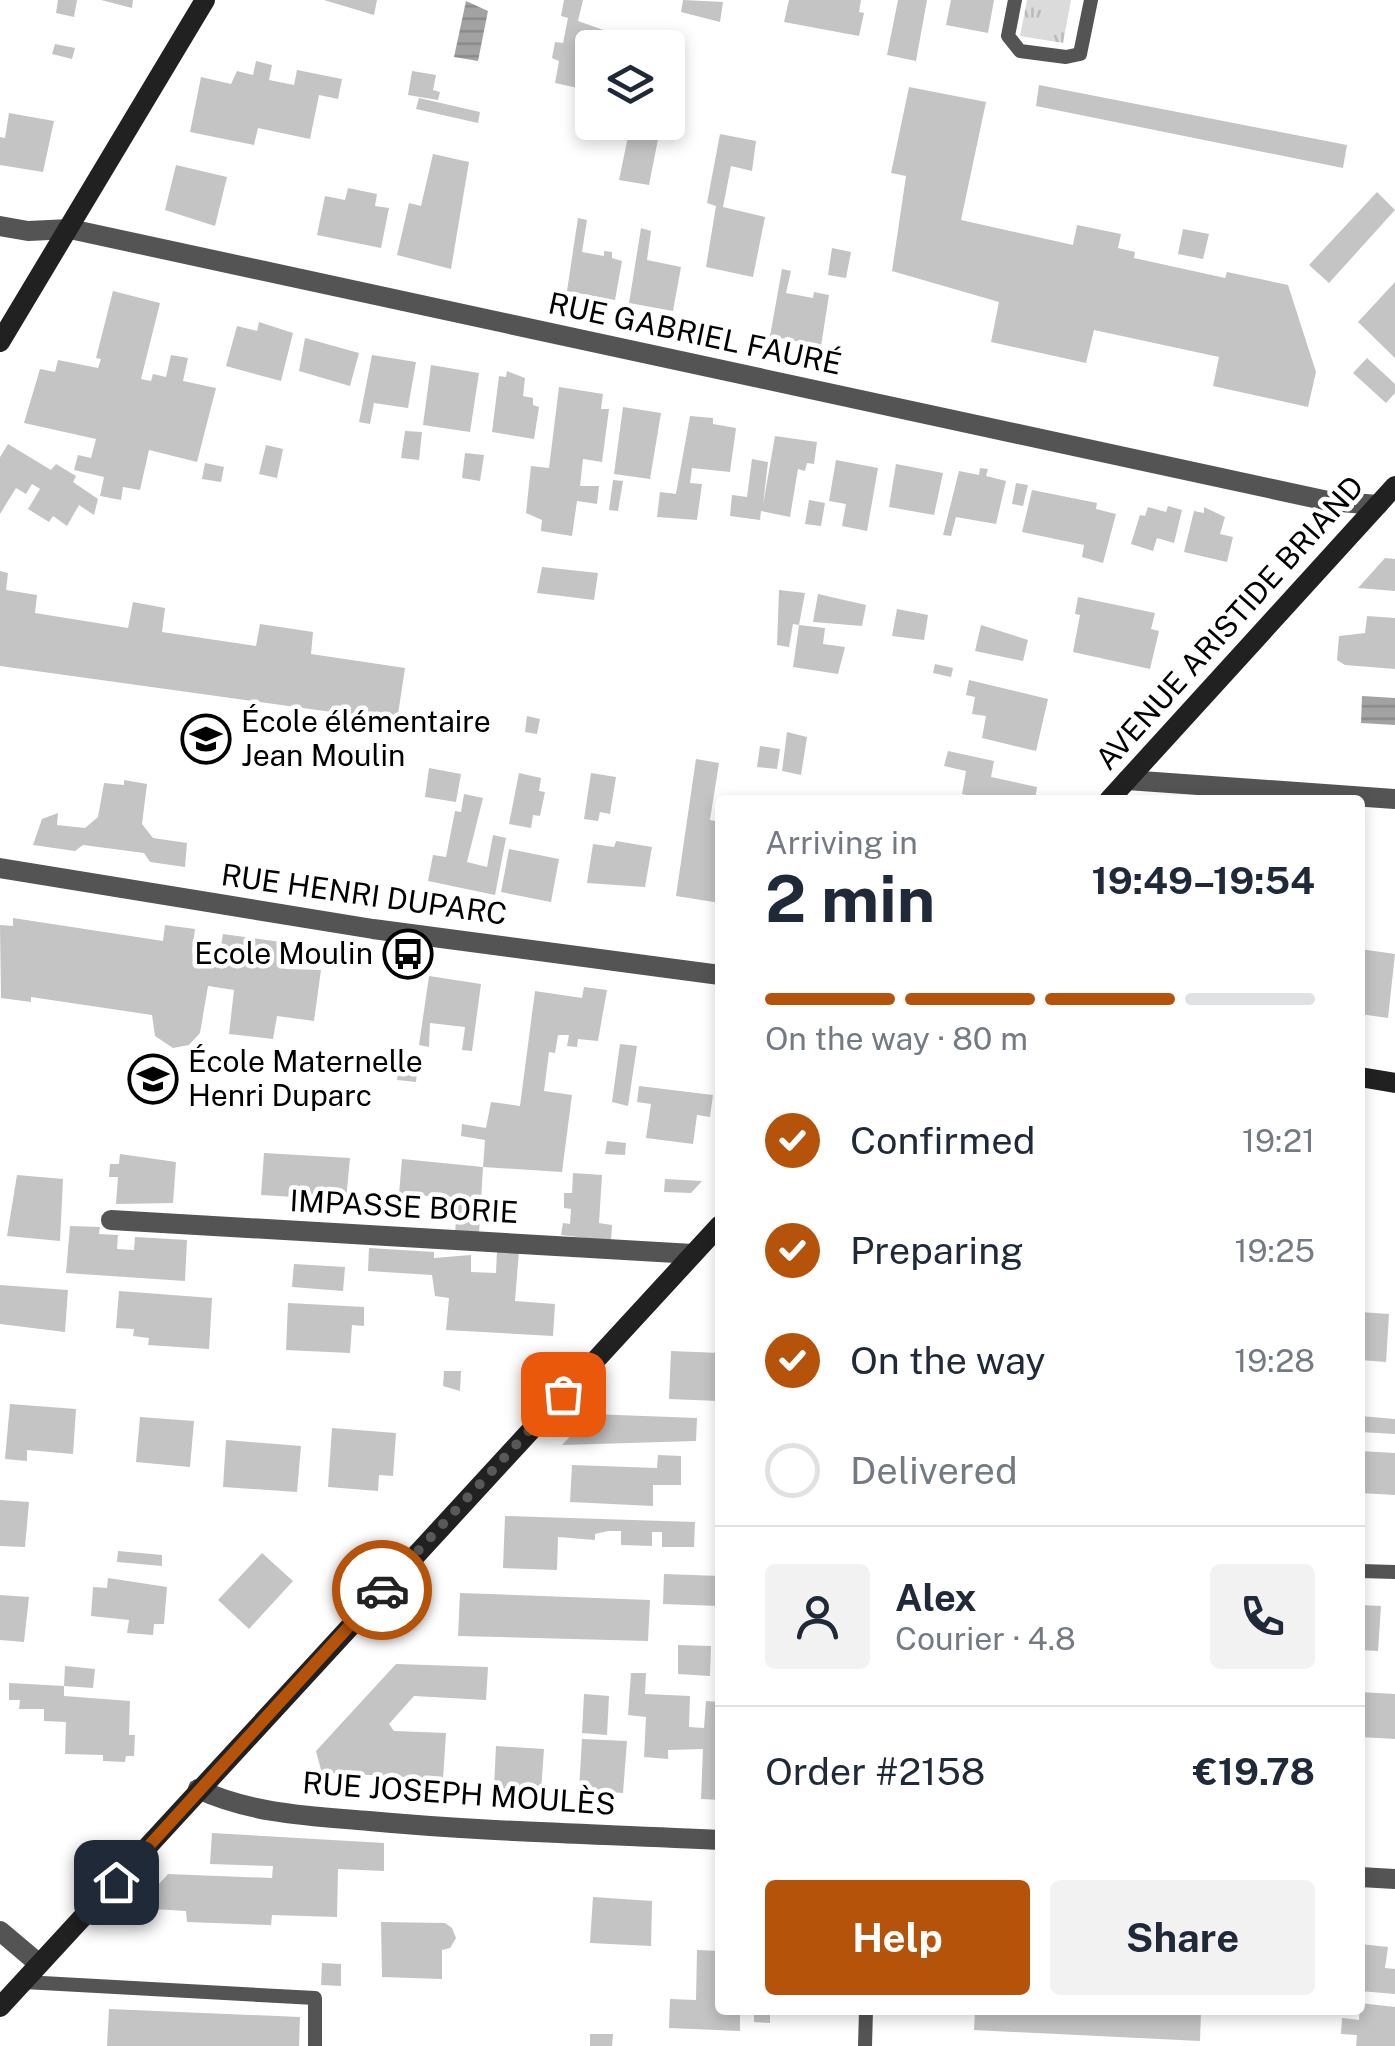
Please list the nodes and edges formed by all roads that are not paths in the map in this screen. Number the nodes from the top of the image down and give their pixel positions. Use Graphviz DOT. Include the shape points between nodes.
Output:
graph roads {
  1 [pos="205,0"];
  2 [pos="1015,0"];
  3 [pos="1091,0"];
  4 [pos="0,226"];
  5 [pos="70,229"];
  6 [pos="0,342"];
  7 [pos="1395,486"];
  8 [pos="1378,505"];
  9 [pos="1127,780"];
  10 [pos="1114,795"];
  11 [pos="1339,795"];
  12 [pos="1365,797"];
  13 [pos="1395,799"];
  14 [pos="0,868"];
  15 [pos="715,975"];
  16 [pos="1365,1078"];
  17 [pos="1395,1083"];
  18 [pos="112,1220"];
  19 [pos="715,1230"];
  20 [pos="693,1254"];
  21 [pos="1365,1571"];
  22 [pos="1395,1572"];
  23 [pos="198,1789"];
  24 [pos="715,1840"];
  25 [pos="1365,1876"];
  26 [pos="1395,1879"];
  27 [pos="0,1932"];
  28 [pos="38,1964"];
  29 [pos="24,1982"];
  30 [pos="0,2007"];
  31 [pos="866,2015"];
  32 [pos="315,2046"];
  33 [pos="865,2046"];
  1 -- 5 [label="main road"];
  2 -- 3 [label="lane" via="1008,36 1020,51 1066,57 1080,54"];
  4 -- 5 [label="street, RUE GABRIEL FAURÉ"];
  5 -- 6 [label="main road"];
  5 -- 8 [label="street, RUE GABRIEL FAURÉ" via="1328,502"];
  7 -- 8 [label="main road, AVENUE ARISTIDE BRIAND"];
  8 -- 9 [label="main road, AVENUE ARISTIDE BRIAND"];
  9 -- 10 [label="main road, AVENUE ARISTIDE BRIAND"];
  9 -- 11 [label="street"];
  12 -- 13 [label="street"];
  14 -- 15 [label="street, RUE HENRI DUPARC"];
  16 -- 17 [label="main road"];
  18 -- 20 [label="street, IMPASSE BORIE"];
  19 -- 20 [label="main road"];
  20 -- 23 [label="main road"];
  21 -- 22 [label="lane"];
  23 -- 24 [label="street, RUE JOSEPH MOULÈS" via="276,1812"];
  23 -- 28 [label="main road"];
  25 -- 26 [label="street"];
  27 -- 28 [label="street"];
  28 -- 29 [label="main road"];
  29 -- 30 [label="main road"];
  29 -- 32 [label="lane" via="315,1998"];
  31 -- 33 [label="lane"];
}
